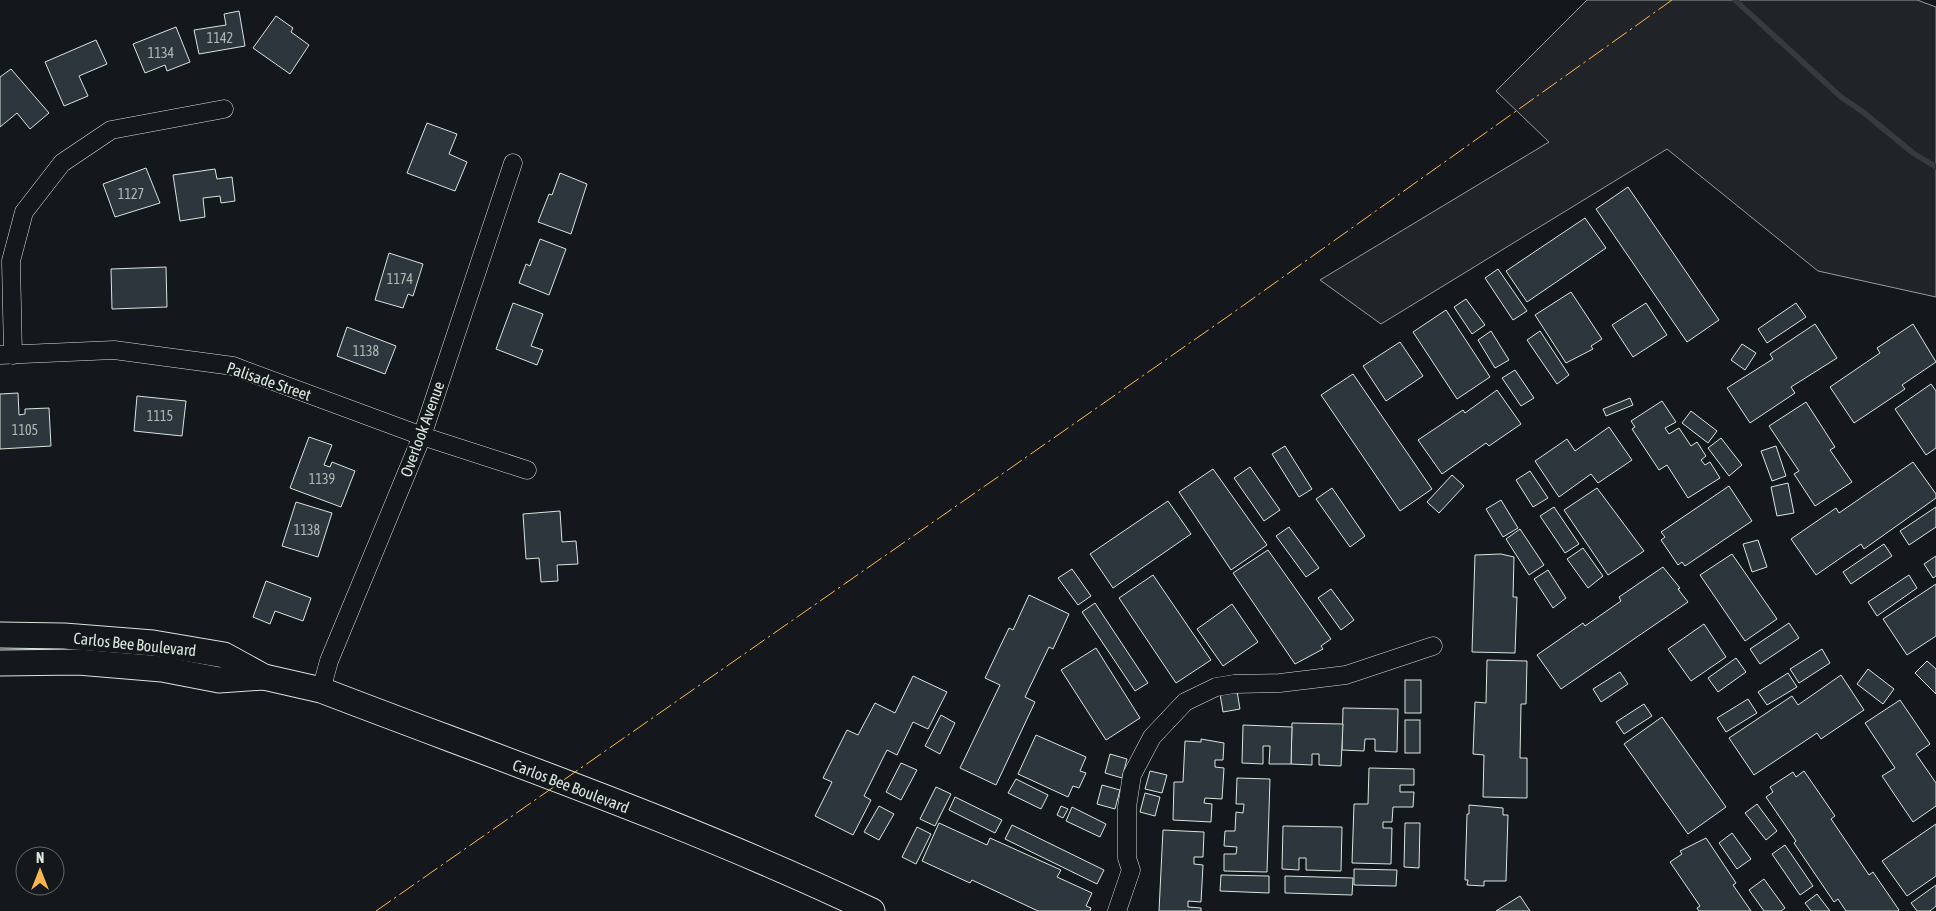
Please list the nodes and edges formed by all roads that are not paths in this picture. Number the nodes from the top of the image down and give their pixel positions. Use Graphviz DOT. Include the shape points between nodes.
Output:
graph roads {
  1 [pos="224,109"];
  2 [pos="513,163"];
  3 [pos="6,355"];
  4 [pos="422,436"];
  5 [pos="527,470"];
  6 [pos="0,635"];
  7 [pos="1433,646"];
  8 [pos="0,663"];
  9 [pos="264,677"];
  10 [pos="321,690"];
  11 [pos="872,911"];
  12 [pos="1117,911"];
  1 -- 3 [label="street" via="111,130 62,163 24,212 10,261"];
  2 -- 4 [label="street, Overlook Avenue"];
  3 -- 4 [label="street, Palisade Street" via="114,350 232,366"];
  4 -- 5 [label="street, Palisade Street"];
  4 -- 10 [label="street, Overlook Avenue" via="329,661"];
  6 -- 9 [label="main road, Carlos Bee Boulevard" via="153,642 224,655"];
  7 -- 12 [label="street" via="1346,675 1216,687 1184,702 1152,737 1132,775 1127,808 1127,858 1131,870"];
  8 -- 9 [label="main road, Carlos Bee Boulevard" via="78,662 162,670 219,680"];
  9 -- 10 [label="main road, Carlos Bee Boulevard"];
  10 -- 11 [label="main road, Carlos Bee Boulevard" via="691,832 789,872"];
}
